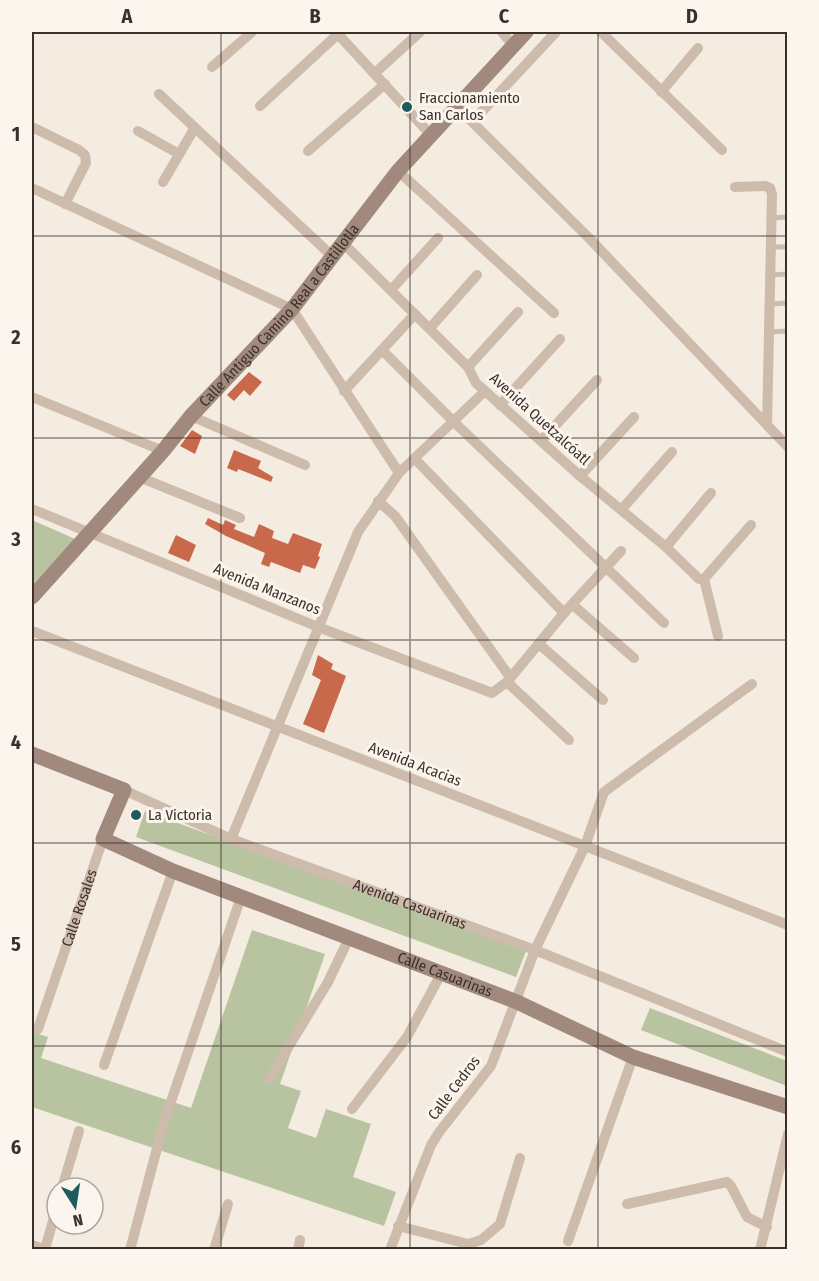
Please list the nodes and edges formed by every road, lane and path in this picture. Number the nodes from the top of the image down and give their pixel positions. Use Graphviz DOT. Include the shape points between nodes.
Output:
graph roads {
  1 [pos="252,32"];
  2 [pos="420,32"];
  3 [pos="502,32"];
  4 [pos="526,32"];
  5 [pos="556,32"];
  6 [pos="601,32"];
  7 [pos="618,32"];
  8 [pos="337,33"];
  9 [pos="610,40"];
  10 [pos="513,46"];
  11 [pos="698,48"];
  12 [pos="212,67"];
  13 [pos="375,73"];
  14 [pos="385,84"];
  15 [pos="661,92"];
  16 [pos="159,94"];
  17 [pos="260,106"];
  18 [pos="457,107"];
  19 [pos="473,121"];
  20 [pos="32,127"];
  21 [pos="194,129"];
  22 [pos="138,131"];
  23 [pos="430,134"];
  24 [pos="308,150"];
  25 [pos="722,150"];
  26 [pos="179,154"];
  27 [pos="398,171"];
  28 [pos="163,182"];
  29 [pos="735,187"];
  30 [pos="32,188"];
  31 [pos="65,204"];
  32 [pos="788,217"];
  33 [pos="771,218"];
  34 [pos="438,238"];
  35 [pos="342,242"];
  36 [pos="770,247"];
  37 [pos="788,247"];
  38 [pos="332,256"];
  39 [pos="788,274"];
  40 [pos="477,275"];
  41 [pos="770,275"];
  42 [pos="391,290"];
  43 [pos="788,303"];
  44 [pos="769,304"];
  45 [pos="292,309"];
  46 [pos="518,312"];
  47 [pos="554,313"];
  48 [pos="415,314"];
  49 [pos="430,328"];
  50 [pos="769,332"];
  51 [pos="788,332"];
  52 [pos="561,339"];
  53 [pos="382,350"];
  54 [pos="468,367"];
  55 [pos="597,380"];
  56 [pos="344,391"];
  57 [pos="485,391"];
  58 [pos="32,397"];
  59 [pos="500,405"];
  60 [pos="191,416"];
  61 [pos="634,417"];
  62 [pos="453,421"];
  63 [pos="767,425"];
  64 [pos="541,441"];
  65 [pos="788,447"];
  66 [pos="163,450"];
  67 [pos="672,452"];
  68 [pos="415,459"];
  69 [pos="305,465"];
  70 [pos="399,472"];
  71 [pos="580,476"];
  72 [pos="140,477"];
  73 [pos="711,493"];
  74 [pos="378,501"];
  75 [pos="32,509"];
  76 [pos="622,509"];
  77 [pos="240,518"];
  78 [pos="751,525"];
  79 [pos="89,532"];
  80 [pos="666,547"];
  81 [pos="621,550"];
  82 [pos="606,568"];
  83 [pos="704,579"];
  84 [pos="32,597"];
  85 [pos="573,605"];
  86 [pos="564,613"];
  87 [pos="664,623"];
  88 [pos="318,627"];
  89 [pos="32,631"];
  90 [pos="718,636"];
  91 [pos="539,644"];
  92 [pos="634,658"];
  93 [pos="509,680"];
  94 [pos="752,684"];
  95 [pos="603,700"];
  96 [pos="278,727"];
  97 [pos="569,741"];
  98 [pos="32,754"];
  99 [pos="124,790"];
  100 [pos="231,838"];
  101 [pos="102,839"];
  102 [pos="585,846"];
  103 [pos="173,871"];
  104 [pos="241,897"];
  105 [pos="788,925"];
  106 [pos="349,938"];
  107 [pos="535,951"];
  108 [pos="441,974"];
  109 [pos="517,1002"];
  110 [pos="38,1029"];
  111 [pos="788,1052"];
  112 [pos="633,1057"];
  113 [pos="104,1065"];
  114 [pos="269,1079"];
  115 [pos="788,1107"];
  116 [pos="352,1109"];
  117 [pos="79,1131"];
  118 [pos="788,1134"];
  119 [pos="520,1158"];
  120 [pos="66,1176"];
  121 [pos="228,1204"];
  122 [pos="627,1204"];
  123 [pos="398,1226"];
  124 [pos="767,1227"];
  125 [pos="568,1241"];
  126 [pos="32,1245"];
  127 [pos="46,1249"];
  128 [pos="130,1250"];
  129 [pos="214,1250"];
  130 [pos="390,1250"];
  131 [pos="760,1250"];
  1 -- 12 [label="street"];
  2 -- 13 [label="street"];
  3 -- 10 [label="street"];
  4 -- 10 [label="street, Calle Antiguo Camino Real a Castillotla"];
  5 -- 19 [label="street"];
  6 -- 9 [label="street"];
  7 -- 9 [label="street"];
  8 -- 13 [label="street"];
  8 -- 17 [label="street"];
  9 -- 15 [label="street"];
  10 -- 18 [label="street, Calle Antiguo Camino Real a Castillotla"];
  11 -- 15 [label="street"];
  13 -- 14 [label="street"];
  14 -- 23 [label="street"];
  14 -- 24 [label="street"];
  15 -- 25 [label="street"];
  16 -- 21 [label="street"];
  18 -- 19 [label="street"];
  18 -- 23 [label="street, Calle Antiguo Camino Real a Castillotla"];
  19 -- 63 [label="street"];
  20 -- 31 [label="street" via="85,155 86,163"];
  21 -- 26 [label="street"];
  21 -- 38 [label="street"];
  22 -- 26 [label="street"];
  23 -- 27 [label="street, Calle Antiguo Camino Real a Castillotla"];
  26 -- 28 [label="street"];
  27 -- 35 [label="street, Calle Antiguo Camino Real a Castillotla"];
  27 -- 47 [label="street"];
  29 -- 33 [label="street" via="770,188"];
  30 -- 31 [label="street"];
  31 -- 45 [label="street"];
  32 -- 33 [label="lane"];
  33 -- 36 [label="street"];
  34 -- 42 [label="street"];
  35 -- 38 [label="street, Calle Antiguo Camino Real a Castillotla"];
  35 -- 42 [label="street, Avenida Quetzalcóatl"];
  36 -- 37 [label="lane"];
  36 -- 41 [label="street"];
  38 -- 45 [label="street, Calle Antiguo Camino Real a Castillotla"];
  39 -- 41 [label="lane"];
  40 -- 49 [label="street"];
  41 -- 44 [label="street"];
  42 -- 48 [label="street, Avenida Quetzalcóatl"];
  43 -- 44 [label="lane"];
  44 -- 50 [label="street"];
  45 -- 56 [label="street"];
  45 -- 60 [label="street, Calle Antiguo Camino Real a Castillotla"];
  46 -- 54 [label="street"];
  48 -- 49 [label="street, Avenida Quetzalcóatl"];
  48 -- 53 [label="street"];
  49 -- 54 [label="street, Avenida Quetzalcóatl"];
  50 -- 51 [label="lane"];
  50 -- 63 [label="street"];
  52 -- 59 [label="street"];
  53 -- 56 [label="street"];
  53 -- 62 [label="street"];
  54 -- 57 [label="street, Avenida Quetzalcóatl"];
  55 -- 64 [label="street"];
  56 -- 70 [label="street"];
  57 -- 59 [label="street, Avenida Quetzalcóatl"];
  57 -- 62 [label="street"];
  58 -- 66 [label="street"];
  59 -- 64 [label="street, Avenida Quetzalcóatl"];
  60 -- 66 [label="street, Calle Antiguo Camino Real a Castillotla"];
  60 -- 69 [label="street"];
  61 -- 71 [label="street"];
  62 -- 68 [label="street"];
  62 -- 82 [label="street"];
  63 -- 65 [label="street"];
  64 -- 71 [label="street, Avenida Quetzalcóatl"];
  66 -- 72 [label="street, Calle Antiguo Camino Real a Castillotla"];
  67 -- 76 [label="street"];
  68 -- 70 [label="street"];
  68 -- 86 [label="street"];
  70 -- 74 [label="street"];
  71 -- 76 [label="street, Avenida Quetzalcóatl"];
  72 -- 77 [label="street"];
  72 -- 79 [label="street, Calle Antiguo Camino Real a Castillotla"];
  73 -- 80 [label="street"];
  74 -- 88 [label="street" via="348,552"];
  74 -- 93 [label="street" via="395,516"];
  75 -- 79 [label="street, Avenida Manzanos"];
  76 -- 80 [label="street, Avenida Quetzalcóatl"];
  78 -- 83 [label="street"];
  79 -- 84 [label="street, Calle Antiguo Camino Real a Castillotla"];
  79 -- 88 [label="street, Avenida Manzanos"];
  80 -- 83 [label="street, Avenida Quetzalcóatl" via="699,579"];
  81 -- 82 [label="street"];
  82 -- 85 [label="street"];
  82 -- 87 [label="street"];
  83 -- 90 [label="street"];
  85 -- 86 [label="street"];
  85 -- 92 [label="street"];
  86 -- 91 [label="street"];
  88 -- 93 [label="street, Avenida Manzanos" via="492,693"];
  88 -- 96 [label="street"];
  89 -- 96 [label="street, Avenida Acacias"];
  91 -- 93 [label="street"];
  91 -- 95 [label="street"];
  93 -- 97 [label="street"];
  94 -- 102 [label="street, Calle Cedros" via="604,792"];
  96 -- 100 [label="street"];
  96 -- 102 [label="street, Avenida Acacias"];
  98 -- 99 [label="street, Avenida Casuarinas"];
  99 -- 100 [label="street, Avenida Casuarinas"];
  99 -- 101 [label="street, Calle Rosales"];
  100 -- 107 [label="street, Avenida Casuarinas"];
  101 -- 103 [label="street, Calle Casuarinas"];
  101 -- 110 [label="street, Calle Rosales"];
  102 -- 105 [label="street, Avenida Acacias"];
  102 -- 107 [label="street, Calle Cedros"];
  103 -- 104 [label="street, Calle Casuarinas"];
  103 -- 113 [label="street"];
  104 -- 106 [label="street, Calle Casuarinas"];
  104 -- 128 [label="street" via="164,1122"];
  106 -- 108 [label="street, Calle Casuarinas"];
  106 -- 114 [label="street" via="328,982"];
  107 -- 109 [label="street, Calle Cedros"];
  107 -- 111 [label="street, Avenida Casuarinas"];
  108 -- 109 [label="street, Calle Casuarinas"];
  108 -- 116 [label="street" via="406,1037"];
  109 -- 112 [label="street, Calle Casuarinas"];
  109 -- 123 [label="street, Calle Cedros" via="491,1066 432,1145"];
  112 -- 115 [label="street, Calle Casuarinas"];
  112 -- 125 [label="street"];
  117 -- 120 [label="street"];
  118 -- 124 [label="street"];
  119 -- 123 [label="street" via="500,1224 481,1240 468,1244"];
  121 -- 129 [label="street"];
  122 -- 124 [label="street" via="727,1182 747,1217"];
  123 -- 130 [label="street, Calle Cedros"];
  124 -- 131 [label="street"];
  126 -- 127 [label="street"];
}
